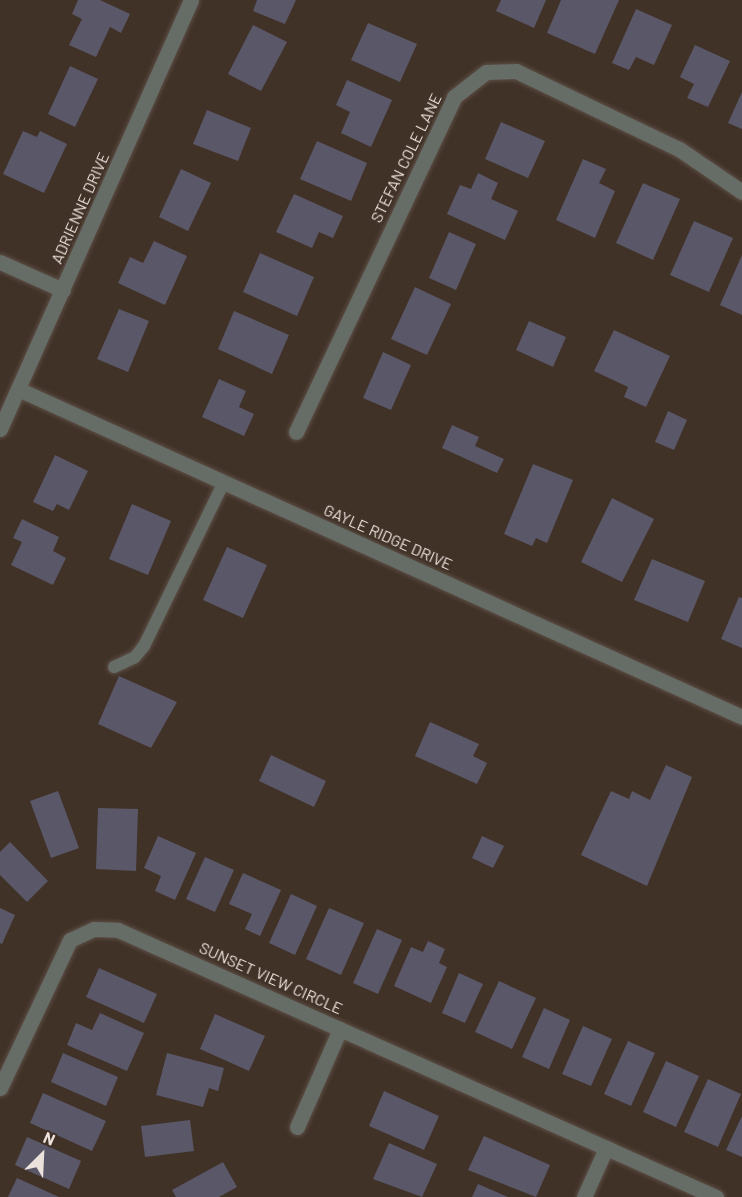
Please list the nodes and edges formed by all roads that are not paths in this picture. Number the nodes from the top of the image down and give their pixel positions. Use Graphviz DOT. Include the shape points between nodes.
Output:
graph roads {
  1 [pos="191,0"];
  2 [pos="742,192"];
  3 [pos="0,262"];
  4 [pos="63,290"];
  5 [pos="18,389"];
  6 [pos="0,429"];
  7 [pos="296,432"];
  8 [pos="224,482"];
  9 [pos="114,667"];
  10 [pos="742,717"];
  11 [pos="340,1029"];
  12 [pos="0,1088"];
  13 [pos="297,1127"];
  14 [pos="606,1148"];
  15 [pos="584,1197"];
  16 [pos="716,1197"];
  1 -- 4 [label="street, ADRIENNE DRIVE"];
  2 -- 7 [label="street, STEFAN COLE LANE" via="680,149 516,71 486,72 454,97"];
  3 -- 4 [label="street"];
  4 -- 5 [label="street, ADRIENNE DRIVE"];
  5 -- 6 [label="street, ADRIENNE DRIVE"];
  5 -- 8 [label="street, GAYLE RIDGE DRIVE"];
  8 -- 9 [label="lane" via="144,646 135,657"];
  8 -- 10 [label="street, GAYLE RIDGE DRIVE"];
  11 -- 12 [label="street, SUNSET VIEW CIRCLE" via="118,930 94,929 70,940"];
  11 -- 13 [label="street"];
  11 -- 14 [label="street, SUNSET VIEW CIRCLE"];
  14 -- 15 [label="street"];
  14 -- 16 [label="street, SUNSET VIEW CIRCLE"];
}
